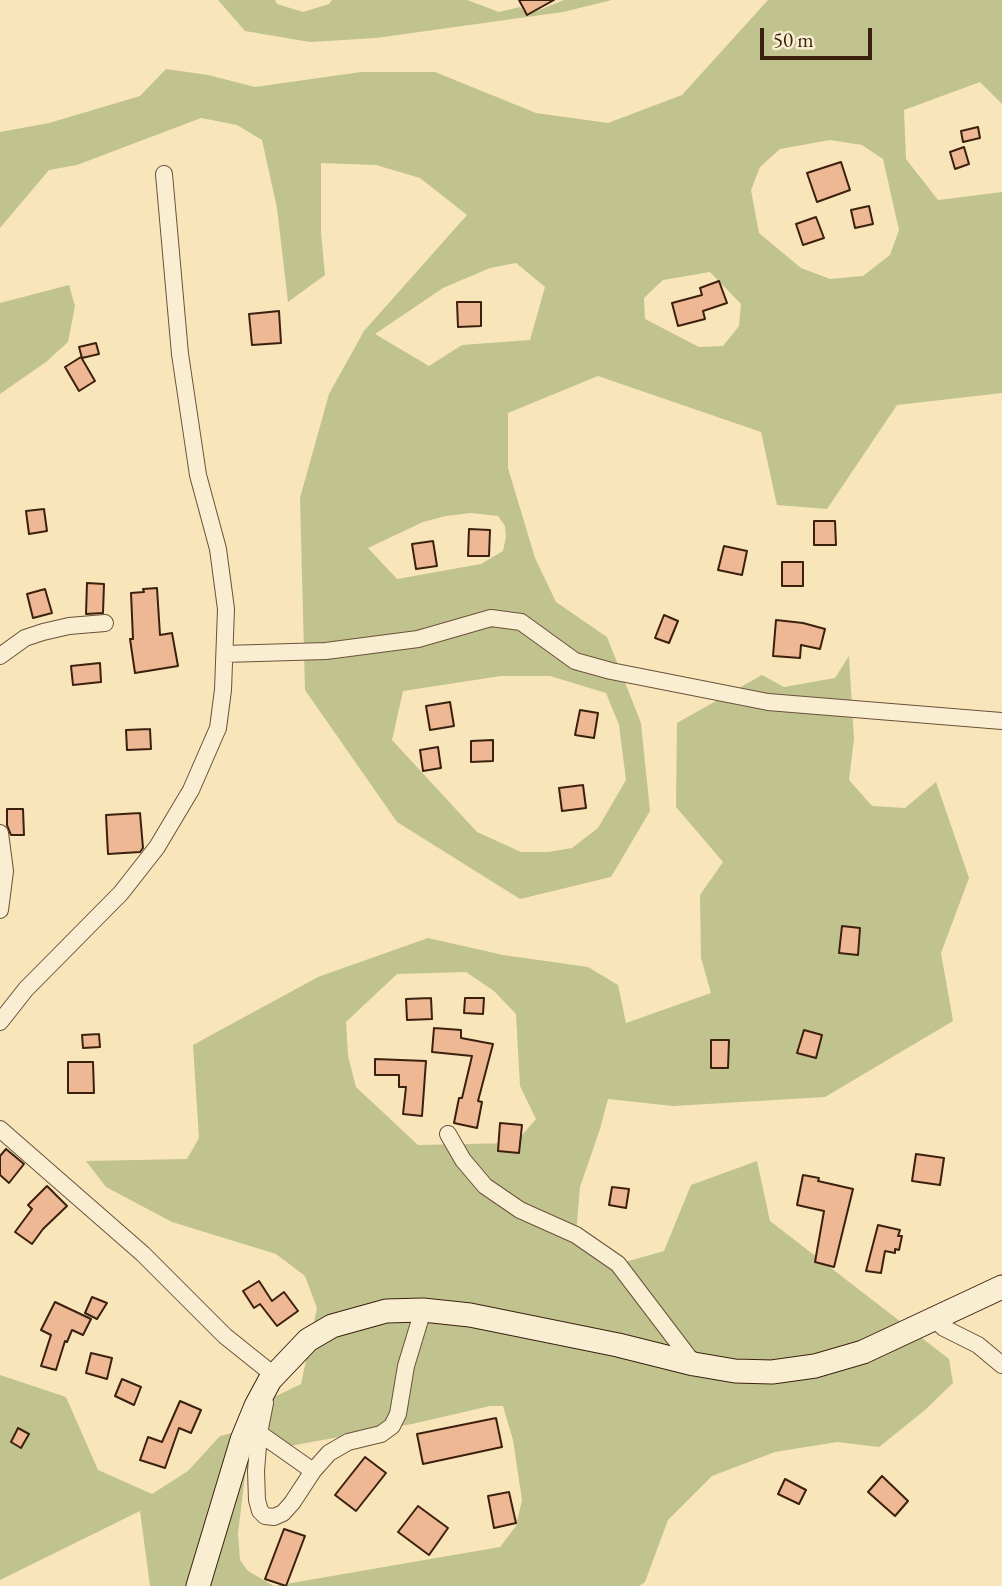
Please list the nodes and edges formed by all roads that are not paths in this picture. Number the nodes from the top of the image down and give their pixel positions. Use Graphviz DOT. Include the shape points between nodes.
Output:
graph roads {
  1 [pos="164,174"];
  2 [pos="105,623"];
  3 [pos="225,654"];
  4 [pos="0,656"];
  5 [pos="1002,721"];
  6 [pos="0,833"];
  7 [pos="0,910"];
  8 [pos="0,1023"];
  9 [pos="0,1129"];
  10 [pos="448,1134"];
  11 [pos="1002,1287"];
  12 [pos="423,1310"];
  13 [pos="935,1320"];
  14 [pos="694,1364"];
  15 [pos="1002,1365"];
  16 [pos="273,1378"];
  17 [pos="259,1433"];
  18 [pos="313,1471"];
  19 [pos="198,1586"];
  1 -- 3 [label="street" via="180,354 198,475 219,549 226,610"];
  2 -- 4 [label="street" via="43,632 25,638"];
  3 -- 5 [label="street" via="326,651 418,639 491,618 521,622 575,661 611,671 768,702"];
  3 -- 8 [label="street" via="218,728 191,790 157,847 121,893 26,989"];
  6 -- 7 [label="street" via="5,871"];
  9 -- 16 [label="street" via="134,1245"];
  10 -- 14 [label="street" via="485,1186 520,1210 576,1235 618,1264"];
  11 -- 13 [label="main road"];
  12 -- 14 [label="main road" via="470,1315"];
  12 -- 16 [label="main road" via="386,1311 332,1326 308,1340"];
  12 -- 18 [label="street" via="392,1426 329,1453"];
  13 -- 14 [label="main road" via="863,1352 815,1366 772,1372"];
  13 -- 15 [label="street"];
  16 -- 17 [label="street"];
  16 -- 19 [label="main road" via="242,1440"];
  17 -- 18 [label="street"];
  17 -- 18 [label="street" via="257,1500 265,1516 283,1513"];
}
